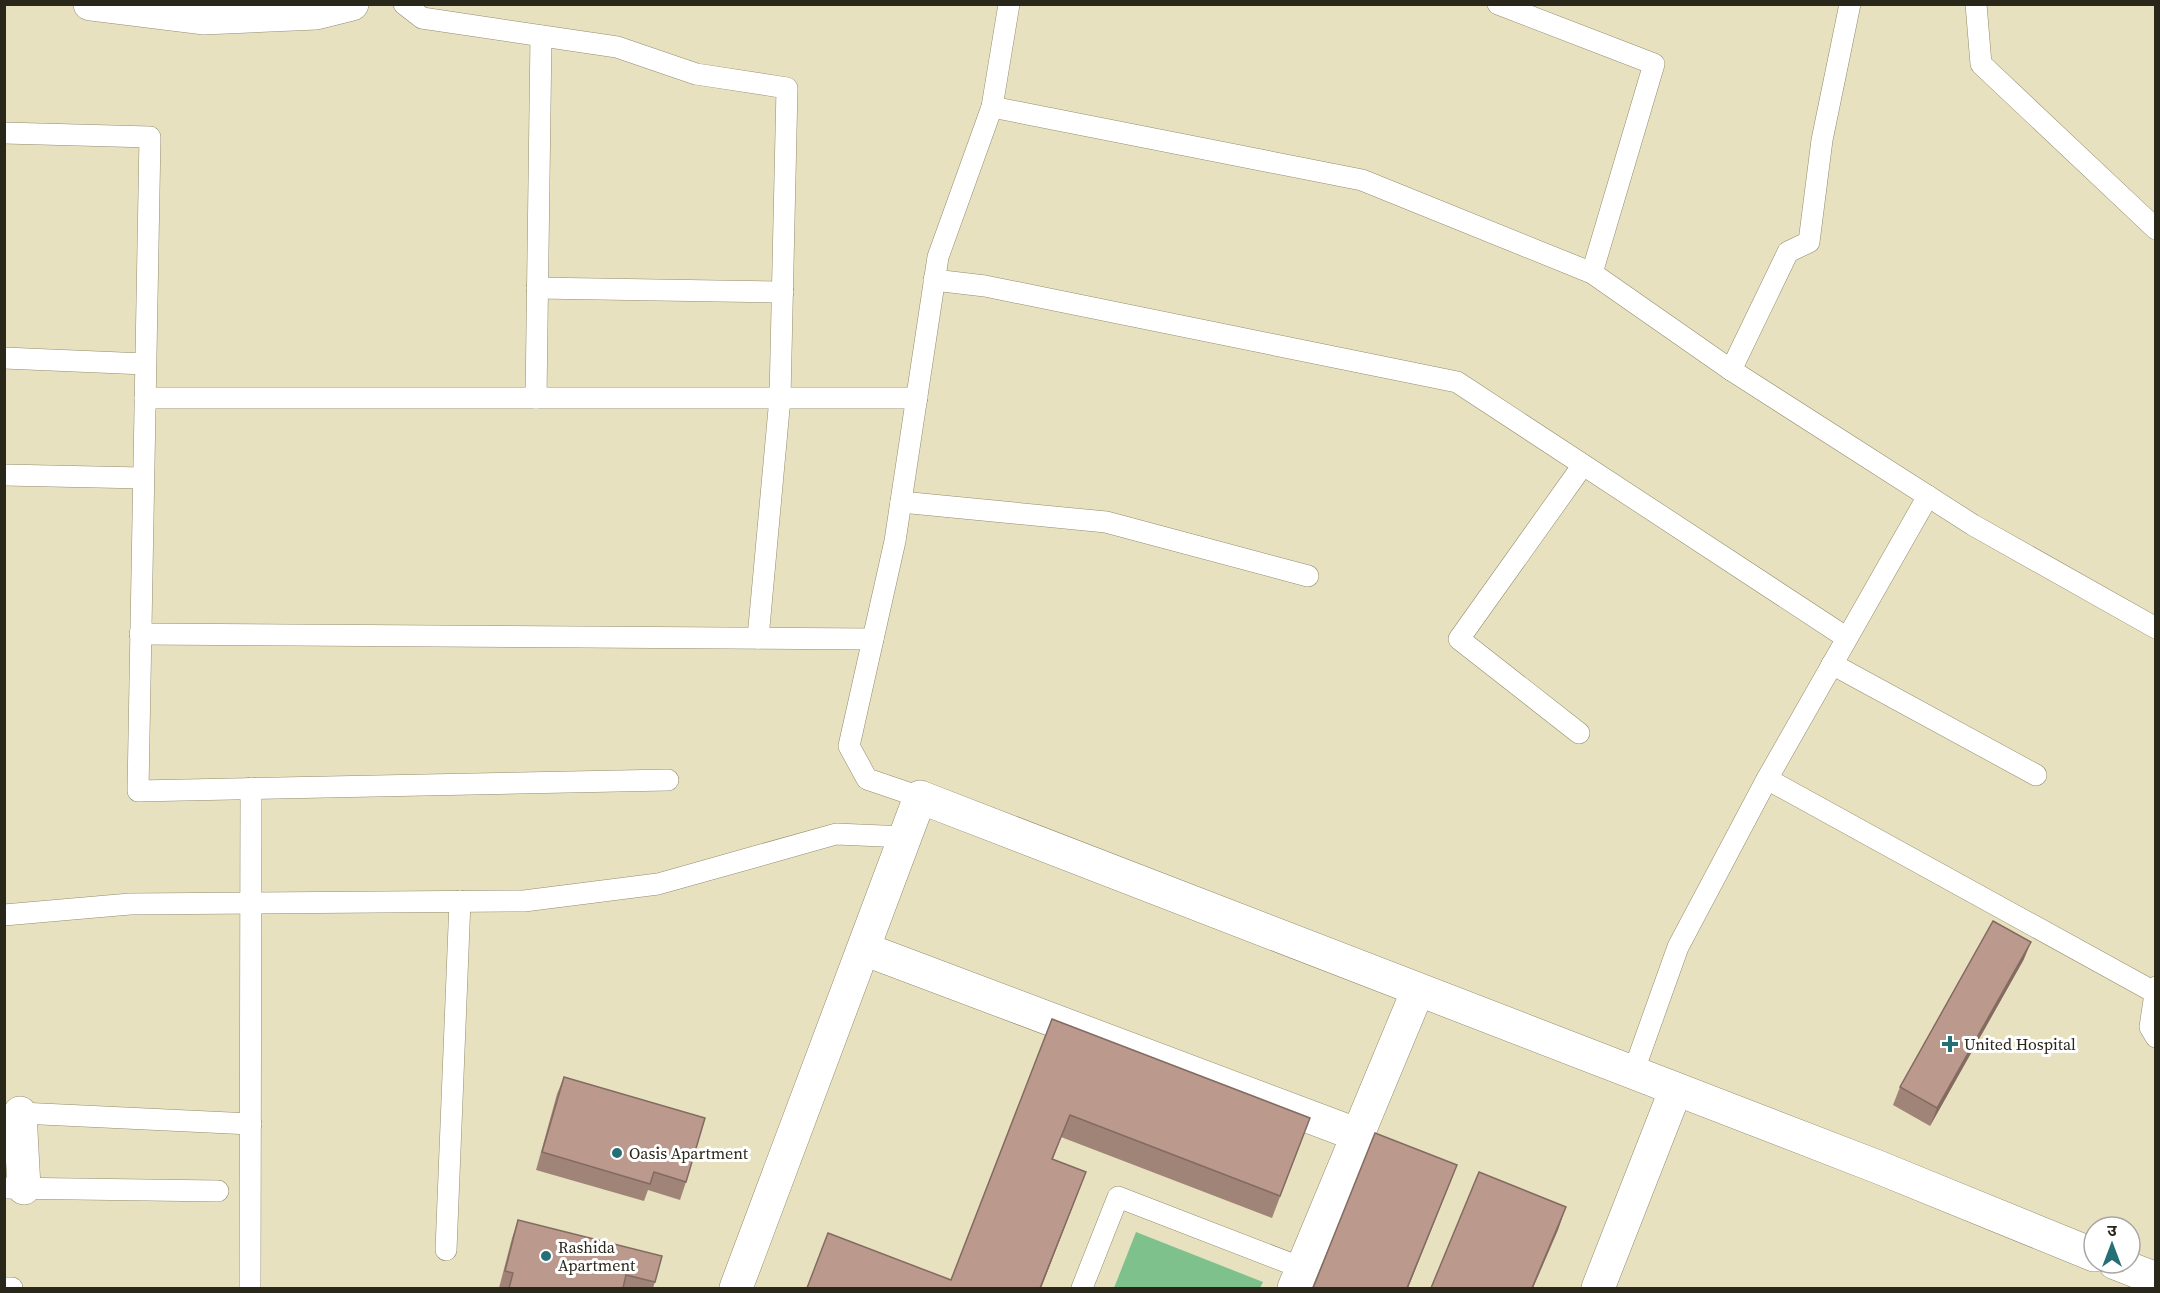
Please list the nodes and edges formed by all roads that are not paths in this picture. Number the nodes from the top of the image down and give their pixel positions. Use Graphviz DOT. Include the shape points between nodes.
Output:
graph roads {
  1 [pos="90,4"];
  2 [pos="352,4"];
  3 [pos="404,4"];
  4 [pos="1009,4"];
  5 [pos="1497,4"];
  6 [pos="1850,4"];
  7 [pos="1976,4"];
  8 [pos="541,36"];
  9 [pos="992,107"];
  10 [pos="4,133"];
  11 [pos="2156,229"];
  12 [pos="1592,273"];
  13 [pos="934,280"];
  14 [pos="537,288"];
  15 [pos="783,292"];
  16 [pos="4,358"];
  17 [pos="145,364"];
  18 [pos="1731,370"];
  19 [pos="145,398"];
  20 [pos="536,398"];
  21 [pos="780,398"];
  22 [pos="916,398"];
  23 [pos="1583,465"];
  24 [pos="4,475"];
  25 [pos="143,478"];
  26 [pos="1928,496"];
  27 [pos="901,502"];
  28 [pos="1308,576"];
  29 [pos="2156,628"];
  30 [pos="140,634"];
  31 [pos="758,638"];
  32 [pos="1847,638"];
  33 [pos="873,639"];
  34 [pos="1832,664"];
  35 [pos="1579,733"];
  36 [pos="2036,776"];
  37 [pos="1767,779"];
  38 [pos="668,780"];
  39 [pos="251,789"];
  40 [pos="920,797"];
  41 [pos="906,837"];
  42 [pos="460,901"];
  43 [pos="251,903"];
  44 [pos="4,915"];
  45 [pos="864,949"];
  46 [pos="2155,989"];
  47 [pos="1418,990"];
  48 [pos="2156,1037"];
  49 [pos="1633,1073"];
  50 [pos="1676,1089"];
  51 [pos="20,1113"];
  52 [pos="251,1124"];
  53 [pos="1358,1135"];
  54 [pos="14,1188"];
  55 [pos="218,1191"];
  56 [pos="2082,1249"];
  57 [pos="446,1250"];
  58 [pos="2142,1274"];
  59 [pos="1298,1278"];
  60 [pos="2156,1279"];
  61 [pos="4,1288"];
  62 [pos="12,1288"];
  63 [pos="250,1288"];
  64 [pos="736,1288"];
  65 [pos="1082,1288"];
  66 [pos="1598,1288"];
  1 -- 2 [label="street" via="203,18 316,13"];
  3 -- 8 [label="lane" via="422,18"];
  4 -- 9 [label="lane"];
  5 -- 12 [label="lane" via="1654,64"];
  6 -- 18 [label="lane" via="1822,140 1809,242 1788,252"];
  7 -- 11 [label="lane" via="1982,64"];
  8 -- 14 [label="lane"];
  8 -- 15 [label="lane" via="617,47 696,74 787,88"];
  9 -- 12 [label="lane" via="1362,180"];
  9 -- 13 [label="lane" via="938,257"];
  10 -- 17 [label="lane" via="150,137"];
  12 -- 18 [label="lane"];
  13 -- 22 [label="lane"];
  13 -- 23 [label="lane" via="985,286 1457,382"];
  14 -- 15 [label="lane"];
  14 -- 20 [label="lane"];
  15 -- 21 [label="lane"];
  16 -- 17 [label="lane"];
  17 -- 19 [label="lane"];
  18 -- 26 [label="lane"];
  19 -- 20 [label="lane"];
  19 -- 25 [label="lane"];
  20 -- 21 [label="lane"];
  21 -- 22 [label="lane"];
  21 -- 31 [label="lane"];
  22 -- 27 [label="lane"];
  23 -- 32 [label="lane"];
  23 -- 35 [label="lane" via="1459,639"];
  24 -- 25 [label="lane"];
  25 -- 30 [label="lane"];
  26 -- 29 [label="lane" via="1972,525"];
  26 -- 32 [label="lane"];
  27 -- 28 [label="lane" via="1106,522"];
  27 -- 33 [label="lane"];
  30 -- 31 [label="lane"];
  30 -- 39 [label="lane" via="138,791"];
  31 -- 33 [label="lane"];
  32 -- 34 [label="lane"];
  33 -- 40 [label="lane" via="849,746 867,779"];
  34 -- 36 [label="lane"];
  34 -- 37 [label="lane"];
  37 -- 46 [label="lane"];
  37 -- 49 [label="lane" via="1678,947"];
  38 -- 39 [label="lane"];
  39 -- 43 [label="lane"];
  40 -- 41 [label="street"];
  40 -- 47 [label="street"];
  41 -- 42 [label="lane" via="836,834 658,884 524,901"];
  41 -- 45 [label="street"];
  42 -- 43 [label="lane"];
  42 -- 57 [label="lane"];
  43 -- 44 [label="lane" via="130,904"];
  43 -- 52 [label="lane"];
  45 -- 53 [label="street"];
  45 -- 64 [label="street"];
  46 -- 48 [label="lane" via="2150,1028"];
  47 -- 49 [label="street"];
  47 -- 53 [label="street"];
  49 -- 50 [label="street"];
  50 -- 56 [label="street"];
  50 -- 66 [label="street"];
  51 -- 52 [label="lane"];
  51 -- 54 [label="street"];
  52 -- 63 [label="lane"];
  53 -- 59 [label="street"];
  54 -- 55 [label="lane"];
  58 -- 60 [label="street"];
  59 -- 65 [label="lane" via="1118,1197"];
  61 -- 62 [label="lane"];
}
